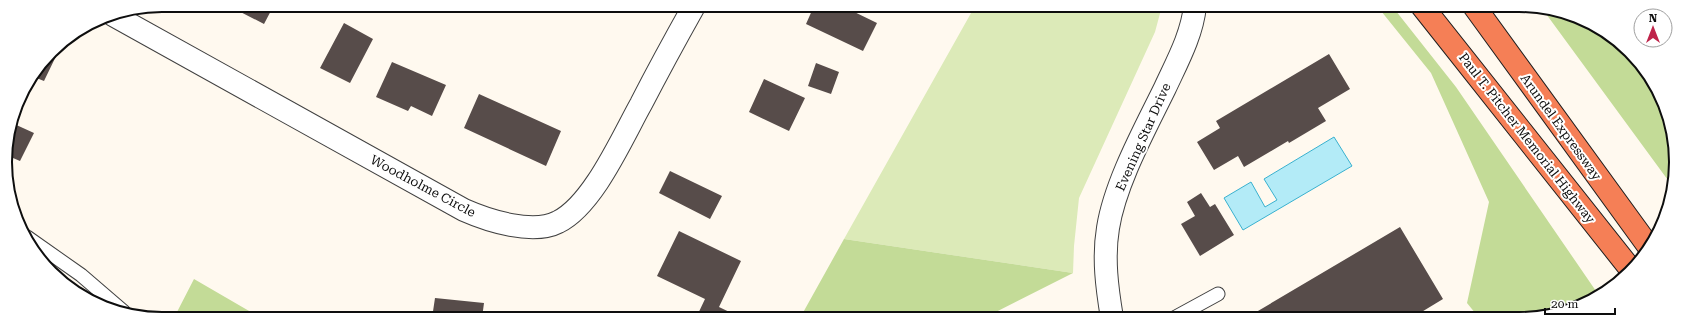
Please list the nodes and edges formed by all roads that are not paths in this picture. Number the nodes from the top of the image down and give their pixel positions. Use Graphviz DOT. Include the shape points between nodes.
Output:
graph roads {
  1 [pos="691,12"];
  2 [pos="1194,12"];
  3 [pos="1427,12"];
  4 [pos="1478,12"];
  5 [pos="119,18"];
  6 [pos="35,242"];
  7 [pos="1646,242"];
  8 [pos="1628,265"];
  9 [pos="1218,294"];
  10 [pos="115,304"];
  11 [pos="1111,312"];
  12 [pos="1185,312"];
  1 -- 5 [label="street, Woodholme Circle" via="603,175 572,214 557,223 540,226 516,226 488,220 464,210"];
  2 -- 11 [label="street, Evening Star Drive" via="1185,44 1129,163 1108,227 1107,290"];
  3 -- 8 [label="highway, Paul T. Pitcher Memorial Highway"];
  4 -- 7 [label="highway, Arundel Expressway"];
  6 -- 10 [label="lane" via="81,275"];
  9 -- 12 [label="lane"];
}
